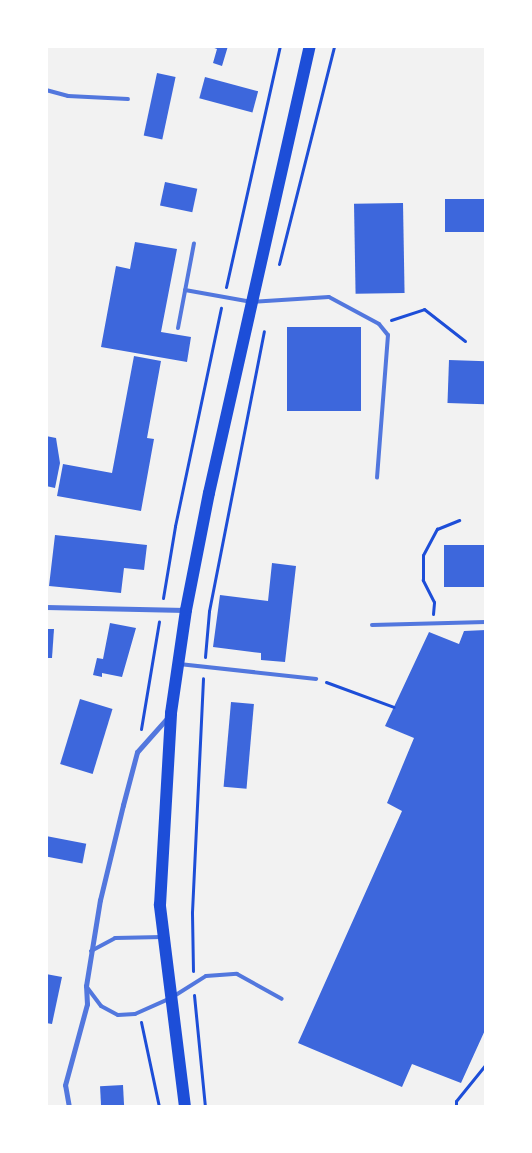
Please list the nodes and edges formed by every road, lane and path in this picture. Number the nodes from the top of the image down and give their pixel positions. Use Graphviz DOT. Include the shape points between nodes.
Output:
graph roads {
  1 [pos="280,46"];
  2 [pos="310,46"];
  3 [pos="334,46"];
  4 [pos="46,90"];
  5 [pos="128,99"];
  6 [pos="194,243"];
  7 [pos="277,272"];
  8 [pos="185,290"];
  9 [pos="224,297"];
  10 [pos="252,302"];
  11 [pos="379,324"];
  12 [pos="178,328"];
  13 [pos="264,329"];
  14 [pos="465,341"];
  15 [pos="376,478"];
  16 [pos="459,520"];
  17 [pos="46,606"];
  18 [pos="162,608"];
  19 [pos="186,610"];
  20 [pos="433,622"];
  21 [pos="486,622"];
  22 [pos="372,625"];
  23 [pos="178,664"];
  24 [pos="204,667"];
  25 [pos="316,679"];
  26 [pos="394,707"];
  27 [pos="171,713"];
  28 [pos="137,752"];
  29 [pos="162,937"];
  30 [pos="91,951"];
  31 [pos="193,984"];
  32 [pos="86,986"];
  33 [pos="170,998"];
  34 [pos="282,999"];
  35 [pos="140,1012"];
  36 [pos="486,1064"];
  37 [pos="69,1107"];
  38 [pos="159,1107"];
  39 [pos="185,1107"];
  40 [pos="205,1107"];
  41 [pos="456,1107"];
  1 -- 9 [label="path"];
  2 -- 10 [label="main road"];
  3 -- 7 [label="path"];
  4 -- 5 [label="lane" via="68,96"];
  6 -- 8 [label="lane"];
  8 -- 9 [label="lane"];
  8 -- 12 [label="lane"];
  9 -- 10 [label="lane"];
  9 -- 18 [label="path" via="175,526"];
  10 -- 11 [label="lane" via="329,297"];
  10 -- 19 [label="main road"];
  11 -- 14 [label="path" via="424,309"];
  11 -- 15 [label="lane" via="388,335"];
  13 -- 24 [label="path" via="209,611"];
  16 -- 20 [label="path" via="437,529 423,555 423,580 434,602"];
  17 -- 18 [label="street"];
  18 -- 19 [label="street"];
  18 -- 28 [label="path"];
  19 -- 23 [label="main road"];
  20 -- 21 [label="lane"];
  20 -- 22 [label="lane"];
  23 -- 24 [label="lane"];
  23 -- 27 [label="main road"];
  24 -- 25 [label="lane"];
  24 -- 31 [label="path" via="192,912"];
  25 -- 26 [label="path"];
  27 -- 28 [label="street"];
  27 -- 29 [label="main road" via="160,905"];
  28 -- 30 [label="street" via="100,900"];
  29 -- 30 [label="lane" via="115,938"];
  29 -- 33 [label="main road"];
  30 -- 32 [label="street"];
  31 -- 33 [label="lane"];
  31 -- 34 [label="lane" via="206,976 237,974"];
  31 -- 40 [label="path"];
  32 -- 35 [label="lane" via="101,1006 118,1015"];
  32 -- 37 [label="street" via="87,1004 65,1085"];
  33 -- 35 [label="lane"];
  33 -- 39 [label="main road"];
  35 -- 38 [label="path"];
  36 -- 41 [label="path" via="456,1101"];
}
